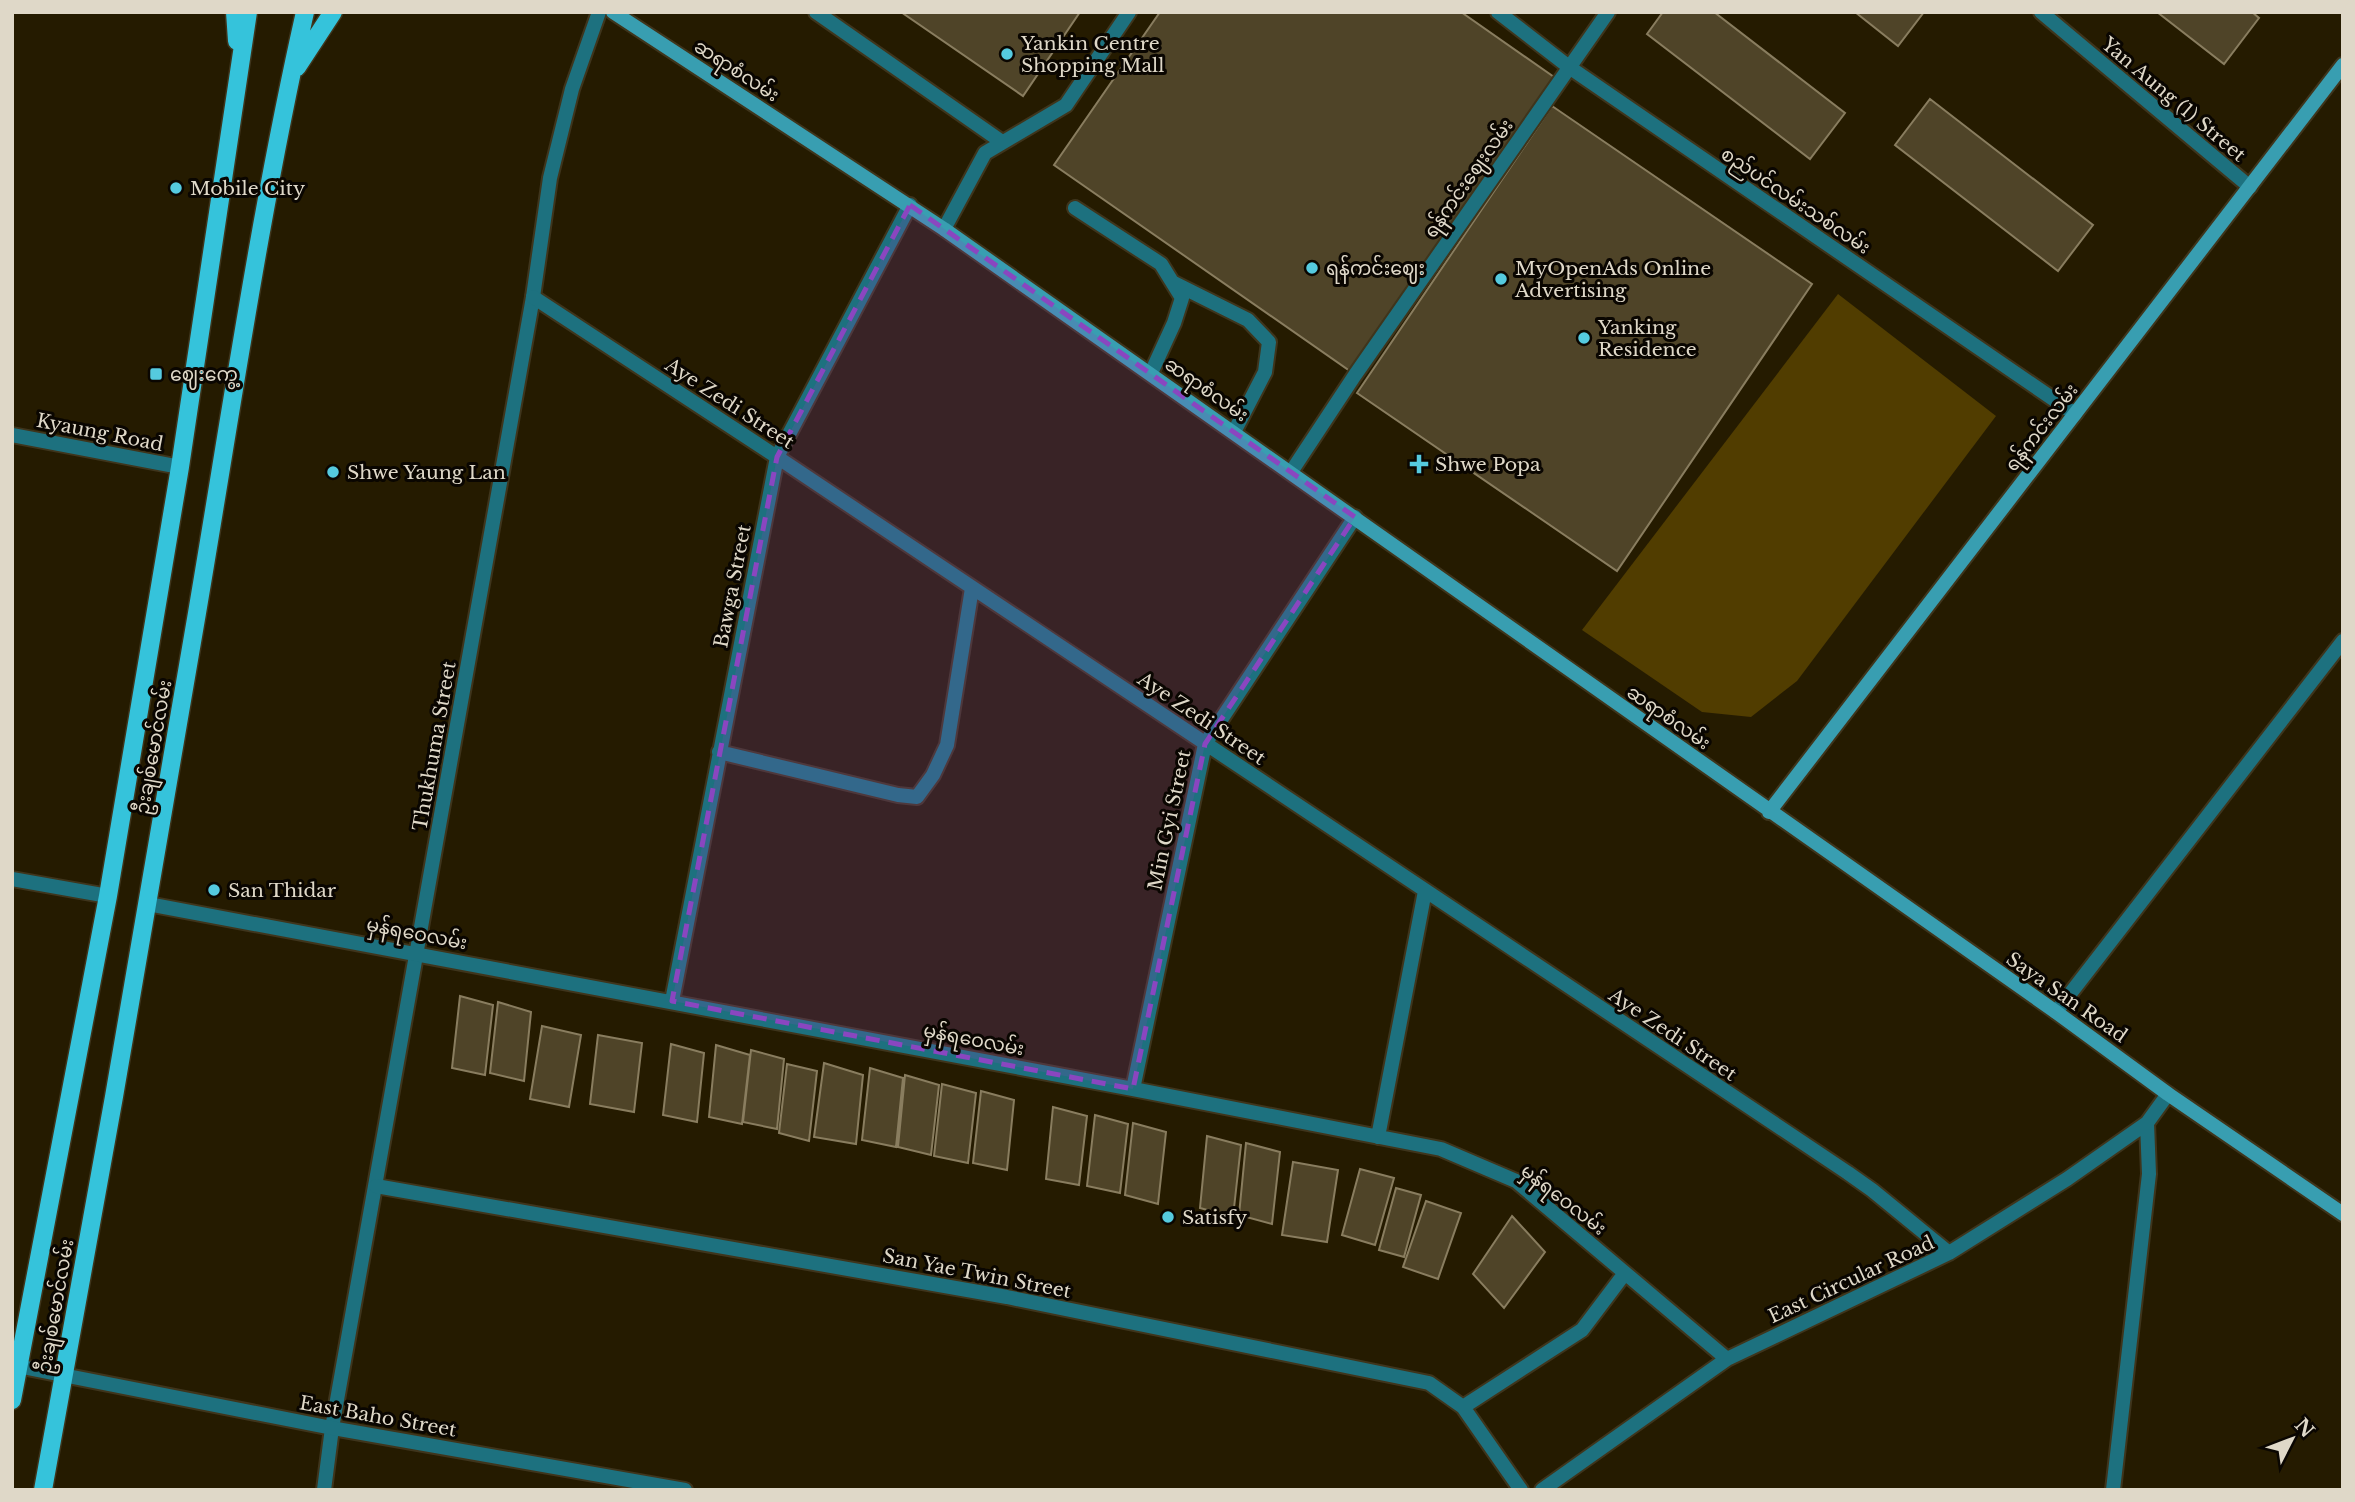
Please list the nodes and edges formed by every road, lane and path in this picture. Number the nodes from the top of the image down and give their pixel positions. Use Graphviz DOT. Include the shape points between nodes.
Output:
graph roads {
  1 [pos="235,12"];
  2 [pos="248,12"];
  3 [pos="305,12"];
  4 [pos="333,12"];
  5 [pos="598,12"];
  6 [pos="613,12"];
  7 [pos="816,12"];
  8 [pos="1129,12"];
  9 [pos="1498,12"];
  10 [pos="1608,12"];
  11 [pos="2041,12"];
  12 [pos="2343,65"];
  13 [pos="1569,67"];
  14 [pos="239,72"];
  15 [pos="291,76"];
  16 [pos="1002,142"];
  17 [pos="2250,187"];
  18 [pos="910,205"];
  19 [pos="1075,208"];
  20 [pos="944,229"];
  21 [pos="1173,283"];
  22 [pos="533,297"];
  23 [pos="1151,373"];
  24 [pos="2075,414"];
  25 [pos="1234,432"];
  26 [pos="12,435"];
  27 [pos="778,457"];
  28 [pos="180,467"];
  29 [pos="1291,472"];
  30 [pos="1355,517"];
  31 [pos="972,588"];
  32 [pos="2343,641"];
  33 [pos="1205,744"];
  34 [pos="719,752"];
  35 [pos="1769,812"];
  36 [pos="12,879"];
  37 [pos="1425,891"];
  38 [pos="108,896"];
  39 [pos="148,904"];
  40 [pos="417,953"];
  41 [pos="672,1002"];
  42 [pos="2056,1012"];
  43 [pos="1133,1089"];
  44 [pos="2168,1094"];
  45 [pos="2147,1123"];
  46 [pos="1378,1137"];
  47 [pos="376,1186"];
  48 [pos="2343,1214"];
  49 [pos="1950,1253"];
  50 [pos="1625,1273"];
  51 [pos="1727,1359"];
  52 [pos="15,1365"];
  53 [pos="64,1376"];
  54 [pos="12,1400"];
  55 [pos="1463,1407"];
  56 [pos="332,1428"];
  57 [pos="43,1490"];
  58 [pos="324,1490"];
  59 [pos="685,1490"];
  60 [pos="1521,1490"];
  61 [pos="1542,1490"];
  62 [pos="2113,1490"];
  1 -- 14 [label="main road"];
  2 -- 14 [label="main road, ဦးချစ်မောင်လမ်း"];
  3 -- 15 [label="main road, ဦးချစ်မောင်လမ်း"];
  4 -- 15 [label="main road"];
  5 -- 22 [label="street, Thukhuma Street" via="572,89 550,178"];
  6 -- 18 [label="main road, ဆရာစံလမ်း"];
  7 -- 16 [label="street"];
  8 -- 16 [label="street" via="1066,105"];
  9 -- 13 [label="street, စည်ပင်လမ်းသစ်လမ်း"];
  10 -- 13 [label="street, ရန်ကင်းဈေးလမ်း"];
  11 -- 17 [label="street, Yan Aung (1) Street"];
  12 -- 17 [label="main road, ရန်ကင်းလမ်း"];
  13 -- 24 [label="street, စည်ပင်လမ်းသစ်လမ်း"];
  13 -- 29 [label="street, ရန်ကင်းဈေးလမ်း"];
  14 -- 28 [label="main road, ဦးချစ်မောင်လမ်း"];
  15 -- 39 [label="main road, ဦးချစ်မောင်လမ်း"];
  16 -- 20 [label="street" via="985,153"];
  17 -- 24 [label="main road, ရန်ကင်းလမ်း"];
  18 -- 20 [label="main road, ဆရာစံလမ်း"];
  18 -- 27 [label="street, Bawga Street"];
  19 -- 21 [label="street" via="1161,264"];
  20 -- 23 [label="main road, ဆရာစံလမ်း"];
  21 -- 23 [label="street" via="1182,298"];
  21 -- 25 [label="street" via="1248,320 1269,342 1265,372"];
  22 -- 27 [label="street, Aye Zedi Street"];
  22 -- 40 [label="street, Thukhuma Street"];
  23 -- 25 [label="main road, ဆရာစံလမ်း"];
  24 -- 35 [label="main road, ရန်ကင်းလမ်း"];
  25 -- 29 [label="main road, ဆရာစံလမ်း"];
  26 -- 28 [label="street, Kyaung Road"];
  27 -- 31 [label="street, Aye Zedi Street"];
  27 -- 34 [label="street, Bawga Street"];
  28 -- 38 [label="main road, ဦးချစ်မောင်လမ်း"];
  29 -- 30 [label="main road, ဆရာစံလမ်း"];
  30 -- 33 [label="street, Min Gyi Street"];
  30 -- 35 [label="main road, ဆရာစံလမ်း"];
  31 -- 33 [label="street, Aye Zedi Street"];
  31 -- 34 [label="street" via="947,745 917,797"];
  32 -- 42 [label="street"];
  33 -- 37 [label="street, Aye Zedi Street"];
  33 -- 43 [label="street, Min Gyi Street"];
  34 -- 41 [label="street, Bawga Street"];
  35 -- 42 [label="main road, Saya San Road"];
  36 -- 38 [label="street"];
  37 -- 46 [label="street"];
  37 -- 49 [label="street, Aye Zedi Street" via="1848,1173"];
  38 -- 52 [label="main road, ဦးချစ်မောင်လမ်း"];
  39 -- 40 [label="street, မှန်ရဝေလမ်း"];
  39 -- 53 [label="main road, ဦးချစ်မောင်လမ်း"];
  40 -- 41 [label="street, မှန်ရဝေလမ်း"];
  40 -- 47 [label="street, Thukhuma Street"];
  41 -- 43 [label="street, မှန်ရဝေလမ်း"];
  42 -- 44 [label="main road, Saya San Road"];
  43 -- 46 [label="street, မှန်ရဝေလမ်း"];
  44 -- 45 [label="street, East Circular Road"];
  44 -- 48 [label="main road, Saya San Road"];
  45 -- 49 [label="street, East Circular Road"];
  45 -- 62 [label="street" via="2149,1174"];
  46 -- 50 [label="street, မှန်ရဝေလမ်း" via="1441,1149 1516,1181"];
  47 -- 55 [label="street, San Yae Twin Street" via="1007,1297 1429,1383"];
  47 -- 56 [label="street, Thukhuma Street"];
  49 -- 51 [label="street, East Circular Road"];
  50 -- 51 [label="street, မှန်ရဝေလမ်း"];
  50 -- 55 [label="street" via="1582,1330"];
  51 -- 61 [label="street, East Circular Road"];
  52 -- 53 [label="street, East Baho Street"];
  52 -- 54 [label="main road, ဦးချစ်မောင်လမ်း"];
  53 -- 56 [label="street, East Baho Street"];
  53 -- 57 [label="main road, ဦးချစ်မောင်လမ်း"];
  55 -- 60 [label="street, San Yae Twin Street"];
  56 -- 58 [label="street, Thukhuma Street"];
  56 -- 59 [label="street, East Baho Street"];
}
